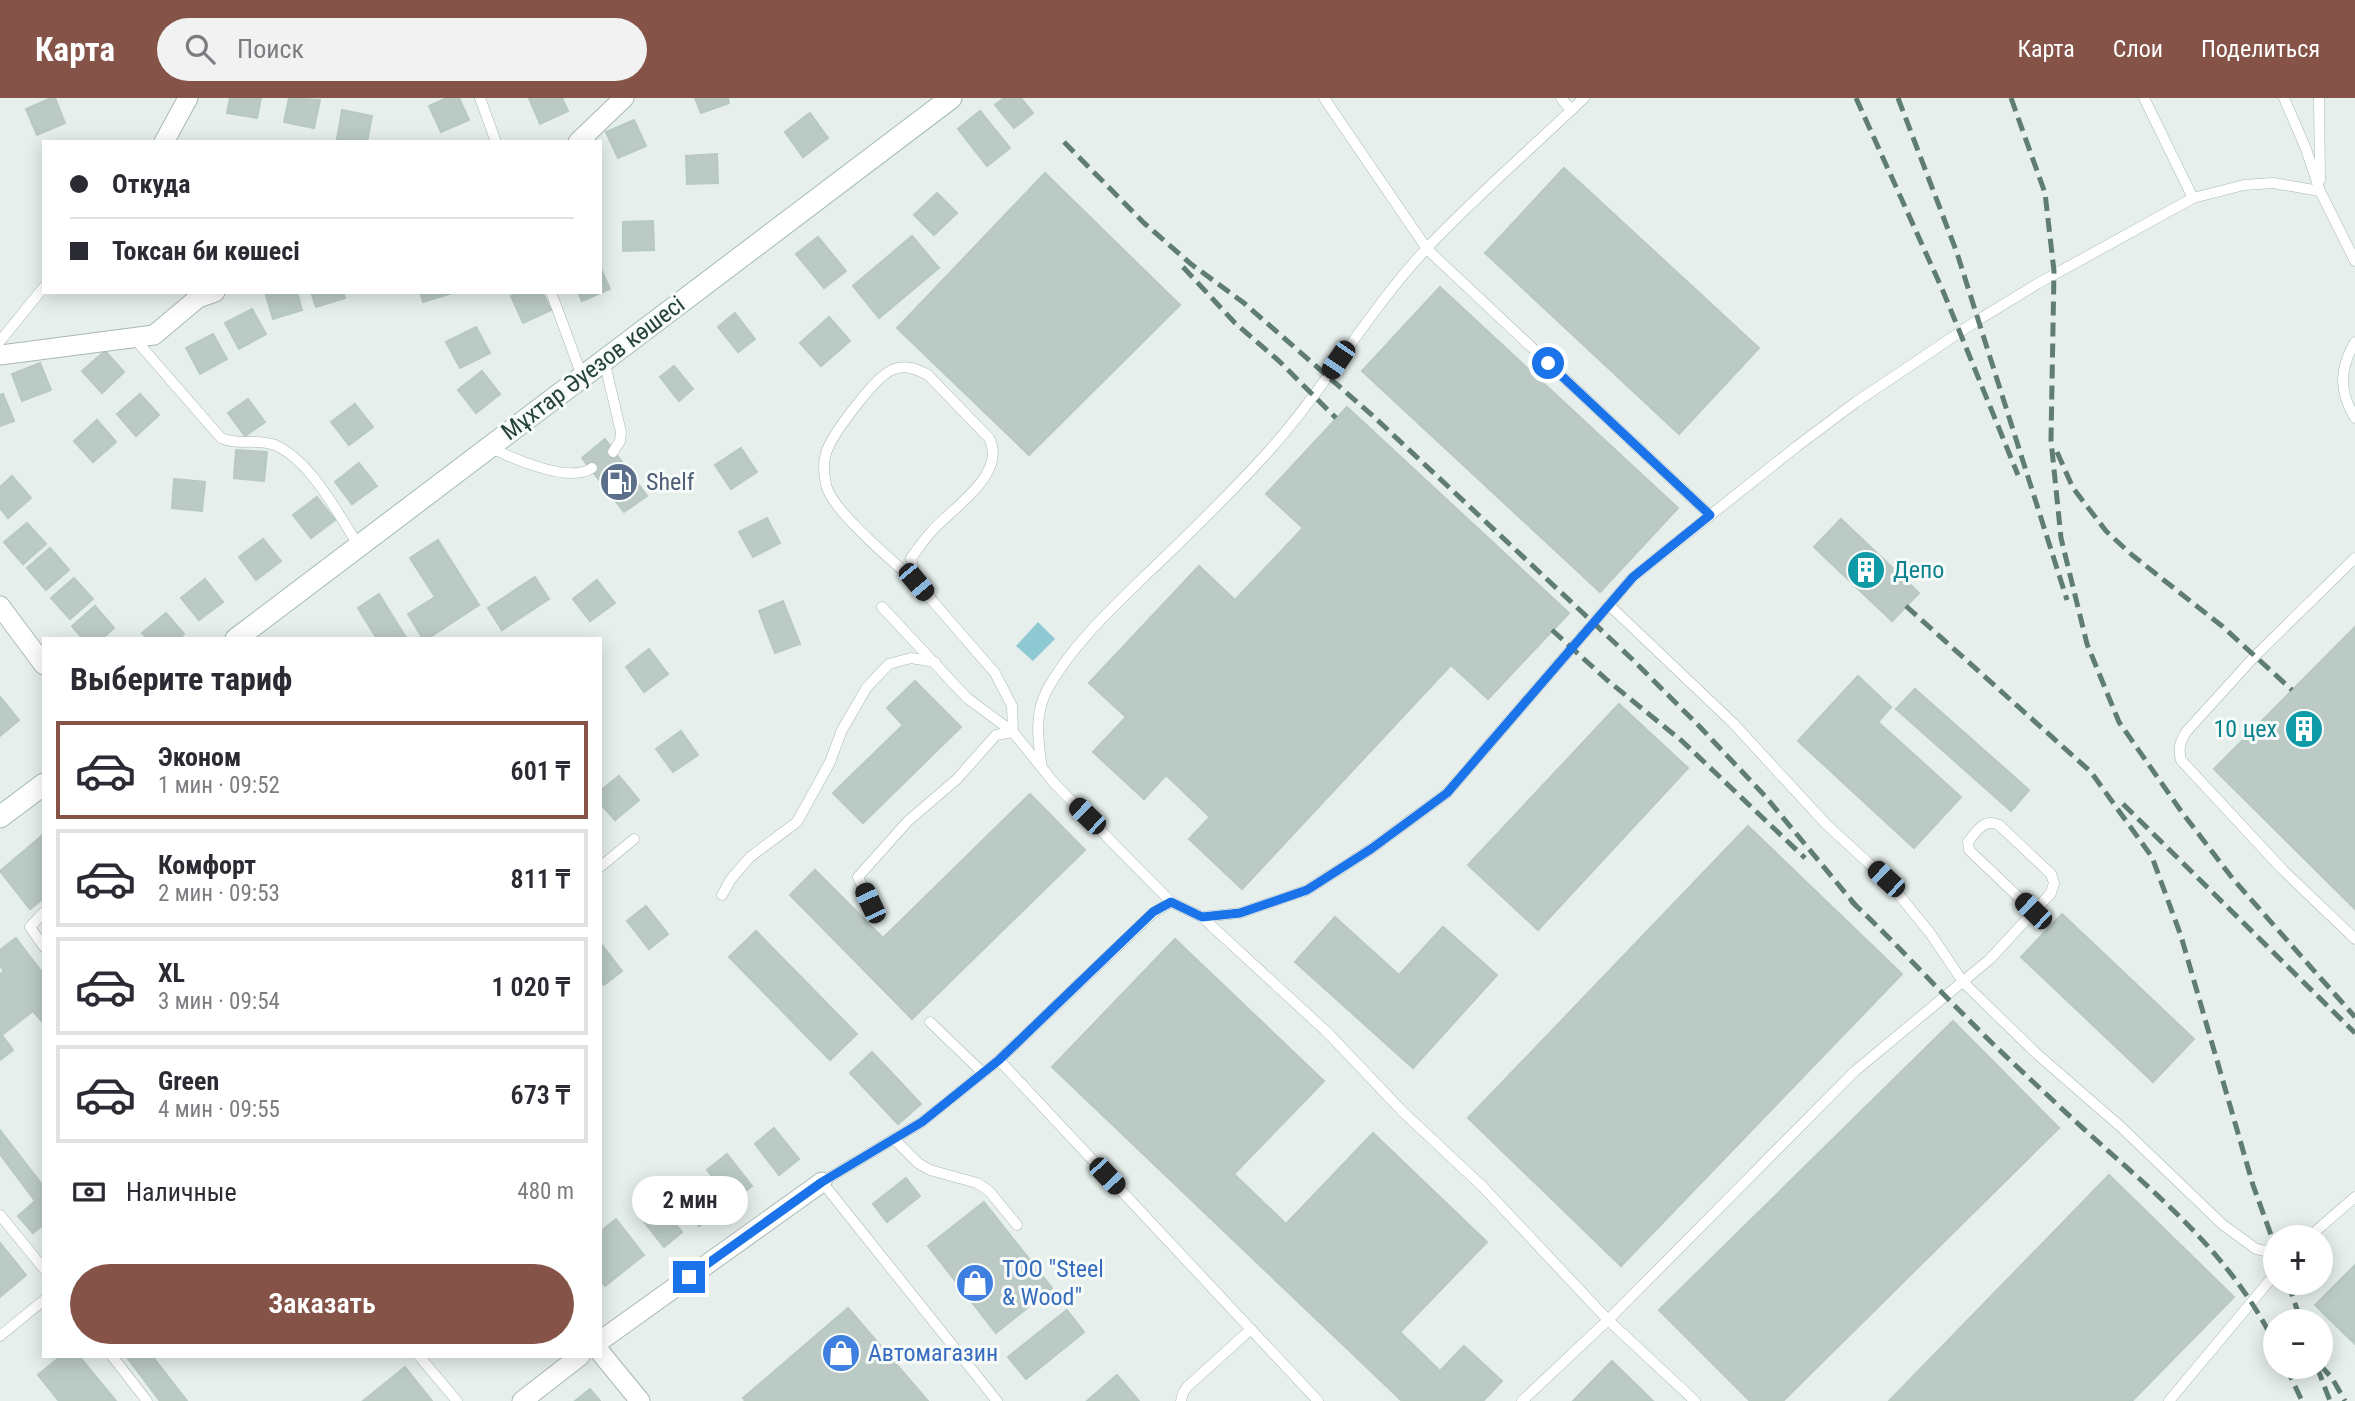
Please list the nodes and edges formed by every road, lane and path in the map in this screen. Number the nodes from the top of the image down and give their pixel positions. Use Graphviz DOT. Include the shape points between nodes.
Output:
graph roads {
  1 [pos="188,98"];
  2 [pos="480,98"];
  3 [pos="624,98"];
  4 [pos="951,98"];
  5 [pos="1324,98"];
  6 [pos="1562,98"];
  7 [pos="1584,98"];
  8 [pos="2144,98"];
  9 [pos="2284,98"];
  10 [pos="2319,98"];
  11 [pos="1571,110"];
  12 [pos="165,140"];
  13 [pos="495,140"];
  14 [pos="580,140"];
  15 [pos="2320,191"];
  16 [pos="2193,198"];
  17 [pos="1426,249"];
  18 [pos="2355,261"];
  19 [pos="42,289"];
  20 [pos="209,294"];
  21 [pos="552,294"];
  22 [pos="134,338"];
  23 [pos="0,341"];
  24 [pos="2355,342"];
  25 [pos="0,355"];
  26 [pos="604,360"];
  27 [pos="582,376"];
  28 [pos="2355,418"];
  29 [pos="488,447"];
  30 [pos="613,453"];
  31 [pos="592,468"];
  32 [pos="1710,515"];
  33 [pos="360,546"];
  34 [pos="2355,558"];
  35 [pos="916,582"];
  36 [pos="1609,605"];
  37 [pos="0,606"];
  38 [pos="882,607"];
  39 [pos="239,637"];
  40 [pos="42,662"];
  41 [pos="935,663"];
  42 [pos="1013,732"];
  43 [pos="1042,768"];
  44 [pos="42,785"];
  45 [pos="0,817"];
  46 [pos="634,839"];
  47 [pos="602,865"];
  48 [pos="722,895"];
  49 [pos="1171,902"];
  50 [pos="870,903"];
  51 [pos="2033,911"];
  52 [pos="42,914"];
  53 [pos="1202,917"];
  54 [pos="2355,939"];
  55 [pos="42,944"];
  56 [pos="1963,982"];
  57 [pos="930,1022"];
  58 [pos="999,1060"];
  59 [pos="983,1073"];
  60 [pos="895,1140"];
  61 [pos="822,1182"];
  62 [pos="2355,1198"];
  63 [pos="0,1215"];
  64 [pos="1017,1225"];
  65 [pos="2323,1225"];
  66 [pos="2263,1250"];
  67 [pos="42,1267"];
  68 [pos="2263,1288"];
  69 [pos="42,1302"];
  70 [pos="1608,1320"];
  71 [pos="1251,1329"];
  72 [pos="0,1336"];
  73 [pos="602,1340"];
  74 [pos="602,1354"];
  75 [pos="115,1358"];
  76 [pos="421,1358"];
  77 [pos="577,1358"];
  78 [pos="147,1401"];
  79 [pos="457,1401"];
  80 [pos="522,1401"];
  81 [pos="640,1401"];
  82 [pos="997,1401"];
  83 [pos="1181,1401"];
  84 [pos="1318,1401"];
  85 [pos="1522,1401"];
  86 [pos="1695,1401"];
  87 [pos="2169,1401"];
  1 -- 12 [label="street"];
  2 -- 13 [label="lane"];
  3 -- 14 [label="street"];
  4 -- 26 [label="street, Мұхтар Әуезов көшесі"];
  5 -- 17 [label="lane"];
  6 -- 11 [label="lane"];
  7 -- 11 [label="lane"];
  8 -- 16 [label="lane"];
  9 -- 15 [label="lane"];
  10 -- 15 [label="lane"];
  11 -- 17 [label="lane"];
  15 -- 16 [label="lane" via="2273,183"];
  15 -- 18 [label="lane"];
  16 -- 32 [label="lane" via="1948,339 1856,402"];
  17 -- 32 [label="lane"];
  17 -- 43 [label="lane" via="1266,454 1066,661 1046,692 1036,729"];
  19 -- 23 [label="lane"];
  20 -- 22 [label="street" via="153,335"];
  21 -- 27 [label="lane"];
  22 -- 25 [label="street"];
  22 -- 33 [label="lane" via="221,438 233,443 267,443 299,461"];
  24 -- 28 [label="lane" via="2345,360 2342,380"];
  26 -- 27 [label="street, Мұхтар Әуезов көшесі"];
  26 -- 30 [label="lane" via="621,432"];
  27 -- 29 [label="street, Мұхтар Әуезов көшесі"];
  29 -- 31 [label="lane" via="560,472"];
  29 -- 33 [label="street, Мұхтар Әуезов көшесі"];
  32 -- 36 [label="lane" via="1633,577"];
  33 -- 39 [label="street, Мұхтар Әуезов көшесі"];
  34 -- 54 [label="lane" via="2250,661 2186,732 2179,750 2181,760 2283,870"];
  35 -- 35 [label="lane" via="911,558 986,474 994,448 928,375 902,367 890,371 843,421 829,445 824,469 833,501"];
  35 -- 42 [label="lane" via="995,673 1012,706"];
  36 -- 53 [label="lane" via="1447,793 1307,890 1240,913"];
  36 -- 56 [label="lane" via="1886,879"];
  37 -- 40 [label="street"];
  38 -- 41 [label="lane"];
  41 -- 42 [label="lane" via="967,698"];
  41 -- 48 [label="lane" via="911,658 888,664 867,687 842,730 797,822 750,858"];
  42 -- 43 [label="lane"];
  42 -- 50 [label="lane" via="996,735 957,779 873,858 858,877"];
  43 -- 49 [label="lane"];
  44 -- 45 [label="street"];
  46 -- 47 [label="lane"];
  49 -- 53 [label="lane"];
  49 -- 58 [label="lane" via="1153,912"];
  51 -- 51 [label="lane" via="2054,889 2053,879 1999,825 1984,824 1968,842 1969,850"];
  51 -- 56 [label="lane"];
  52 -- 55 [label="lane" via="30,927"];
  53 -- 70 [label="lane" via="1328,1032"];
  56 -- 66 [label="lane" via="2222,1224"];
  56 -- 70 [label="lane" via="1855,1071"];
  57 -- 59 [label="lane"];
  58 -- 59 [label="lane"];
  58 -- 71 [label="lane"];
  59 -- 60 [label="lane"];
  60 -- 61 [label="lane"];
  60 -- 64 [label="lane" via="930,1170 977,1183"];
  61 -- 73 [label="street"];
  61 -- 82 [label="lane"];
  62 -- 65 [label="lane"];
  63 -- 67 [label="lane"];
  68 -- 87 [label="lane"];
  69 -- 72 [label="lane"];
  70 -- 85 [label="lane"];
  70 -- 86 [label="lane"];
  71 -- 83 [label="lane" via="1187,1387"];
  71 -- 84 [label="lane"];
  74 -- 81 [label="street"];
  75 -- 78 [label="lane"];
  76 -- 79 [label="lane"];
  77 -- 80 [label="street"];
}
